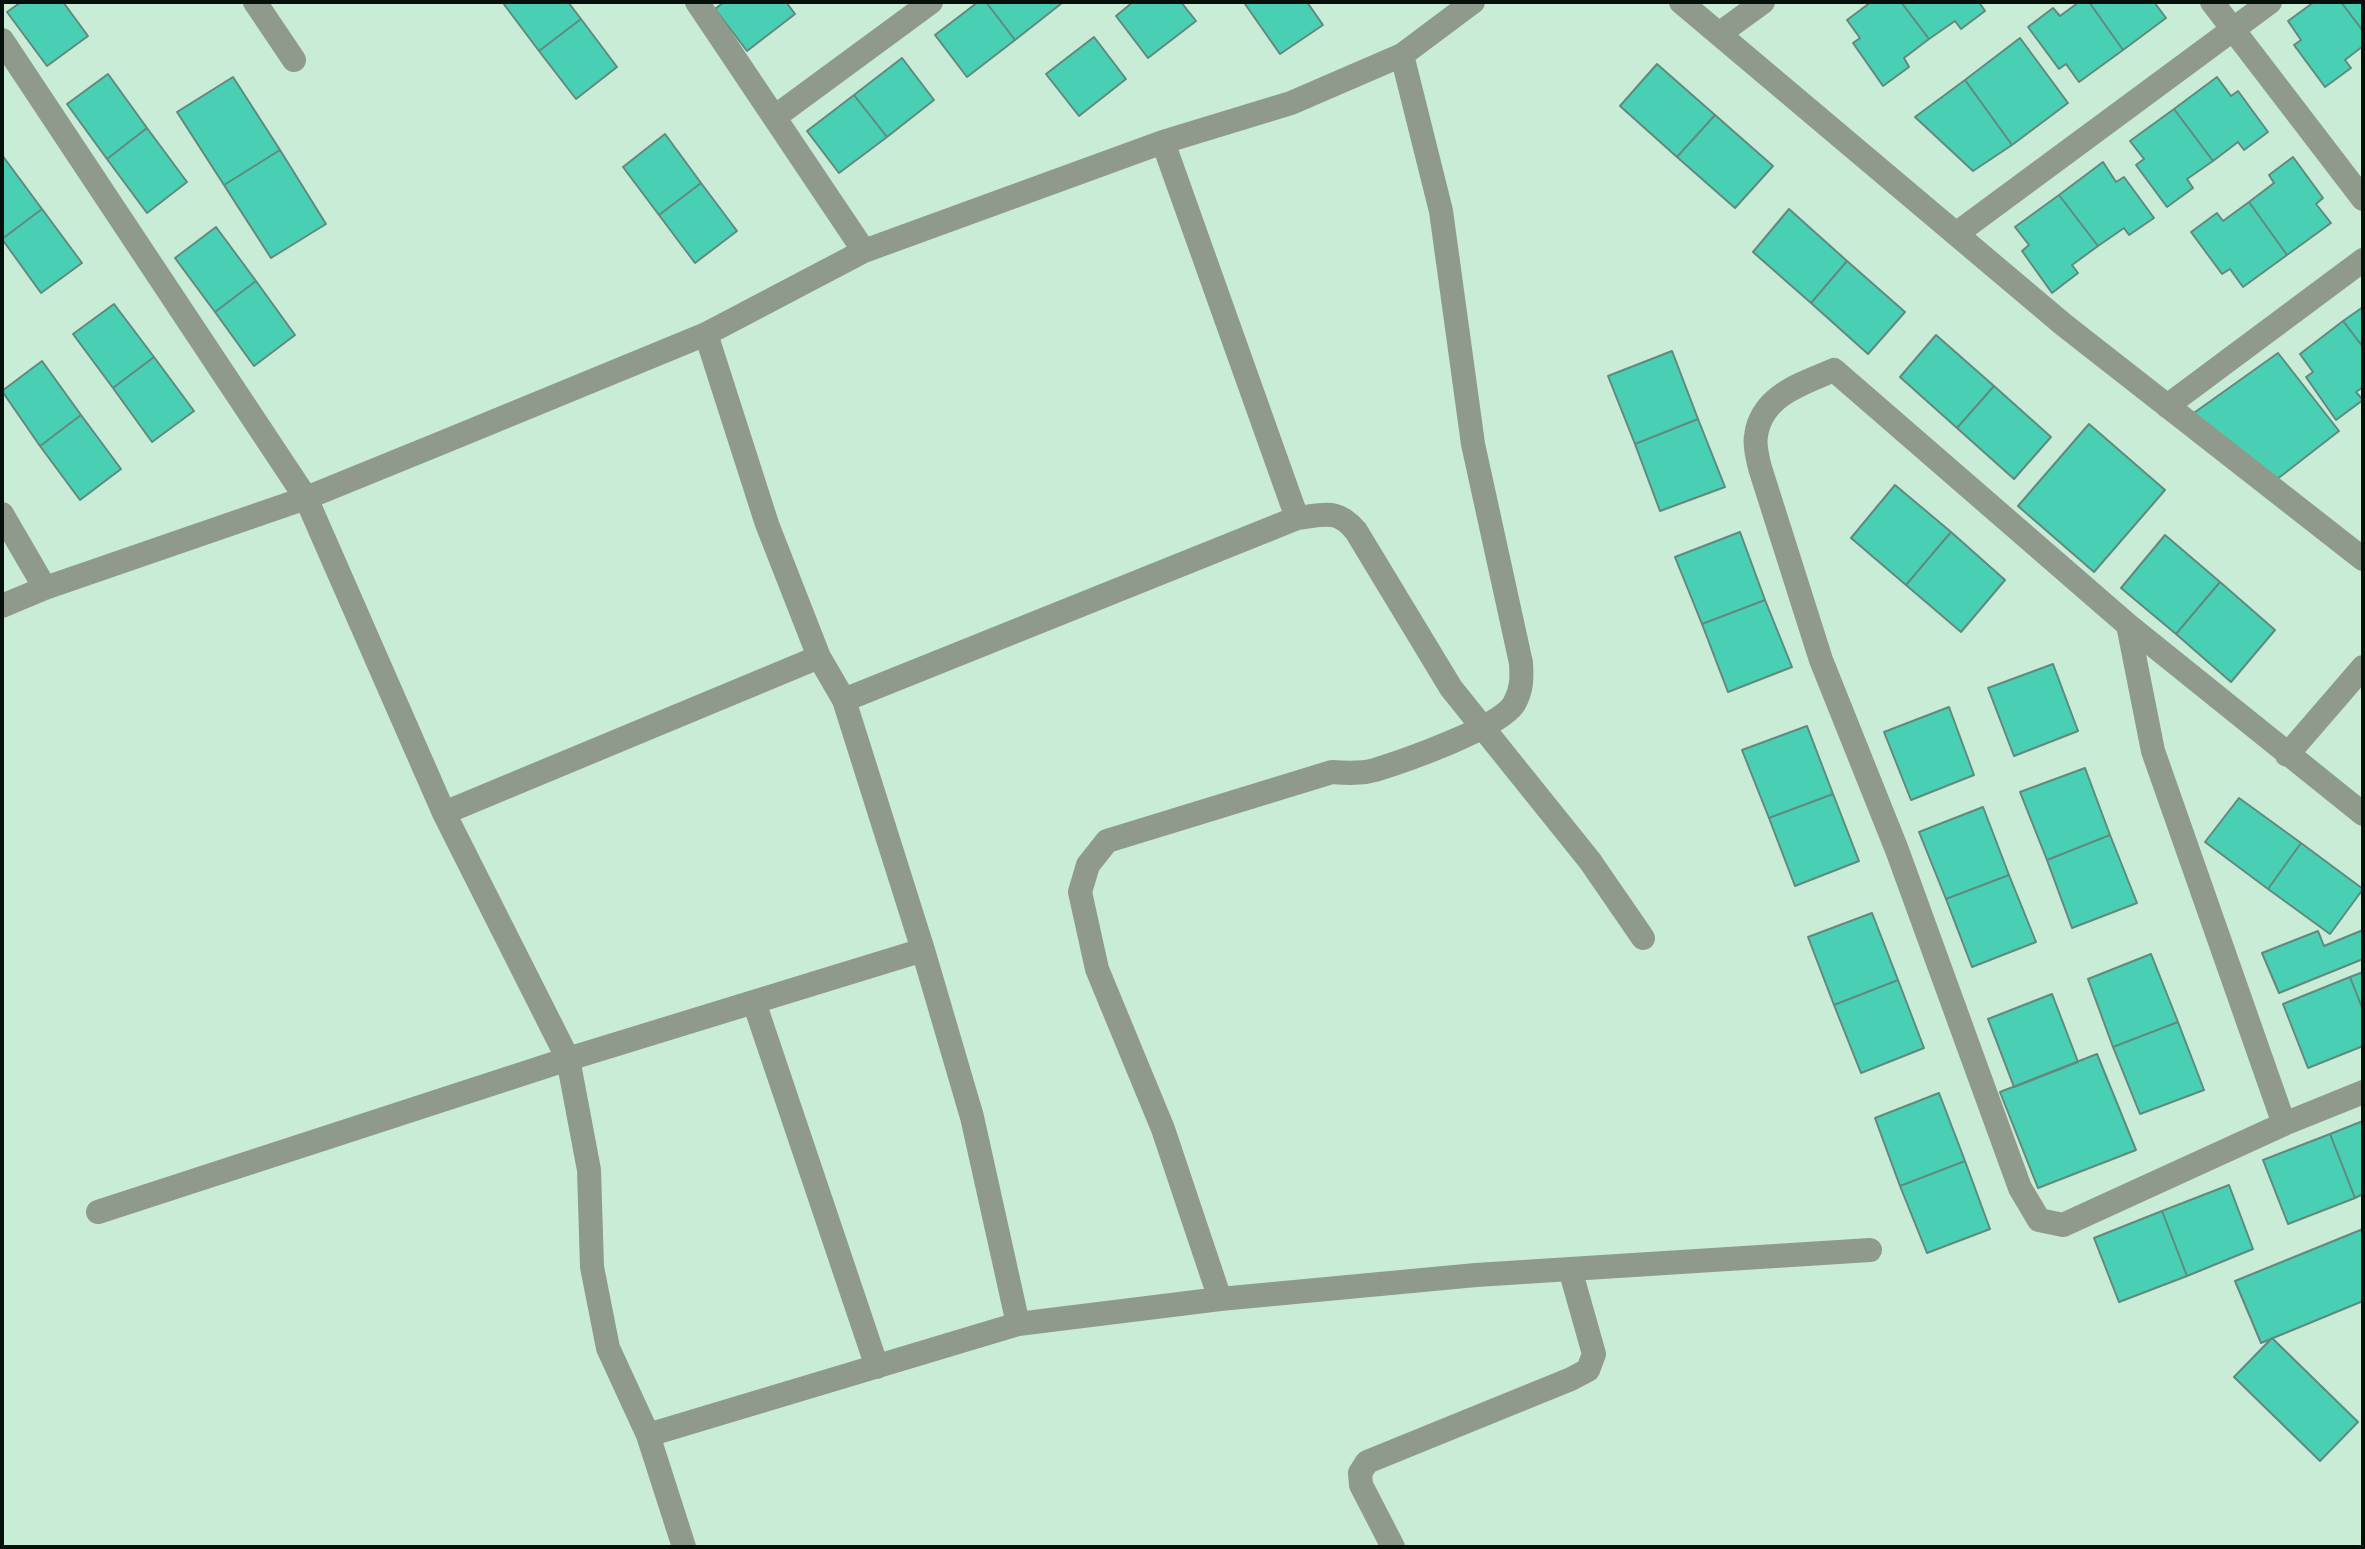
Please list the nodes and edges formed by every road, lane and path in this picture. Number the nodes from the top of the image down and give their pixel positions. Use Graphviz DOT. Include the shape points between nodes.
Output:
graph roads {
  1 [pos="255,2"];
  2 [pos="697,2"];
  3 [pos="931,2"];
  4 [pos="1473,2"];
  5 [pos="1681,2"];
  6 [pos="1763,2"];
  7 [pos="2212,2"];
  8 [pos="2270,2"];
  9 [pos="2233,30"];
  10 [pos="1719,34"];
  11 [pos="2,40"];
  12 [pos="1402,55"];
  13 [pos="294,60"];
  14 [pos="776,116"];
  15 [pos="1163,142"];
  16 [pos="2363,199"];
  17 [pos="1956,234"];
  18 [pos="864,251"];
  19 [pos="2363,260"];
  20 [pos="706,334"];
  21 [pos="2167,406"];
  22 [pos="306,498"];
  23 [pos="2,514"];
  24 [pos="1297,518"];
  25 [pos="2363,559"];
  26 [pos="45,588"];
  27 [pos="2,606"];
  28 [pos="2128,625"];
  29 [pos="819,657"];
  30 [pos="2363,667"];
  31 [pos="844,700"];
  32 [pos="1482,729"];
  33 [pos="2287,755"];
  34 [pos="444,813"];
  35 [pos="2363,814"];
  36 [pos="1643,938"];
  37 [pos="923,950"];
  38 [pos="754,1002"];
  39 [pos="568,1059"];
  40 [pos="2363,1092"];
  41 [pos="2284,1124"];
  42 [pos="98,1212"];
  43 [pos="1870,1250"];
  44 [pos="1570,1269"];
  45 [pos="1220,1299"];
  46 [pos="1018,1324"];
  47 [pos="877,1367"];
  48 [pos="648,1435"];
  49 [pos="684,1547"];
  50 [pos="1393,1547"];
  1 -- 13 [label="street"];
  2 -- 14 [label="street"];
  3 -- 14 [label="street"];
  4 -- 12 [label="street"];
  5 -- 10 [label="street"];
  6 -- 10 [label="street"];
  7 -- 9 [label="street"];
  8 -- 9 [label="street"];
  9 -- 16 [label="street"];
  9 -- 17 [label="street"];
  10 -- 17 [label="street"];
  11 -- 22 [label="street"];
  12 -- 15 [label="street" via="1291,103"];
  12 -- 32 [label="street" via="1441,211 1473,444 1521,663 1522,685 1512,707"];
  14 -- 18 [label="street"];
  15 -- 18 [label="street"];
  15 -- 24 [label="street"];
  17 -- 21 [label="street"];
  18 -- 20 [label="street"];
  19 -- 21 [label="street"];
  20 -- 22 [label="street"];
  20 -- 29 [label="street" via="767,524"];
  21 -- 25 [label="street"];
  22 -- 26 [label="street"];
  22 -- 34 [label="street"];
  23 -- 26 [label="street"];
  24 -- 31 [label="street"];
  24 -- 32 [label="street" via="1334,514 1346,519"];
  26 -- 27 [label="street"];
  28 -- 33 [label="street"];
  28 -- 41 [label="street" via="2153,751"];
  28 -- 41 [label="street" via="1834,370 1795,386 1768,405 1756,437 1760,468 1821,660 1897,850 2020,1188 2039,1220 2063,1225"];
  29 -- 31 [label="street"];
  29 -- 34 [label="street"];
  30 -- 33 [label="street"];
  31 -- 37 [label="street"];
  32 -- 36 [label="street" via="1590,861"];
  32 -- 45 [label="street" via="1373,770 1332,772 1107,841 1088,865 1080,892 1097,969 1163,1129"];
  33 -- 35 [label="street"];
  34 -- 39 [label="street"];
  37 -- 38 [label="street"];
  37 -- 46 [label="street" via="972,1117"];
  38 -- 39 [label="street"];
  38 -- 47 [label="street"];
  39 -- 42 [label="street"];
  39 -- 48 [label="street" via="589,1170 592,1267 608,1348"];
  40 -- 41 [label="street"];
  43 -- 44 [label="street"];
  44 -- 45 [label="street"];
  44 -- 50 [label="street" via="1594,1354 1588,1370 1367,1462 1361,1485"];
  45 -- 46 [label="street"];
  46 -- 47 [label="street"];
  47 -- 48 [label="street"];
  48 -- 49 [label="street"];
}
